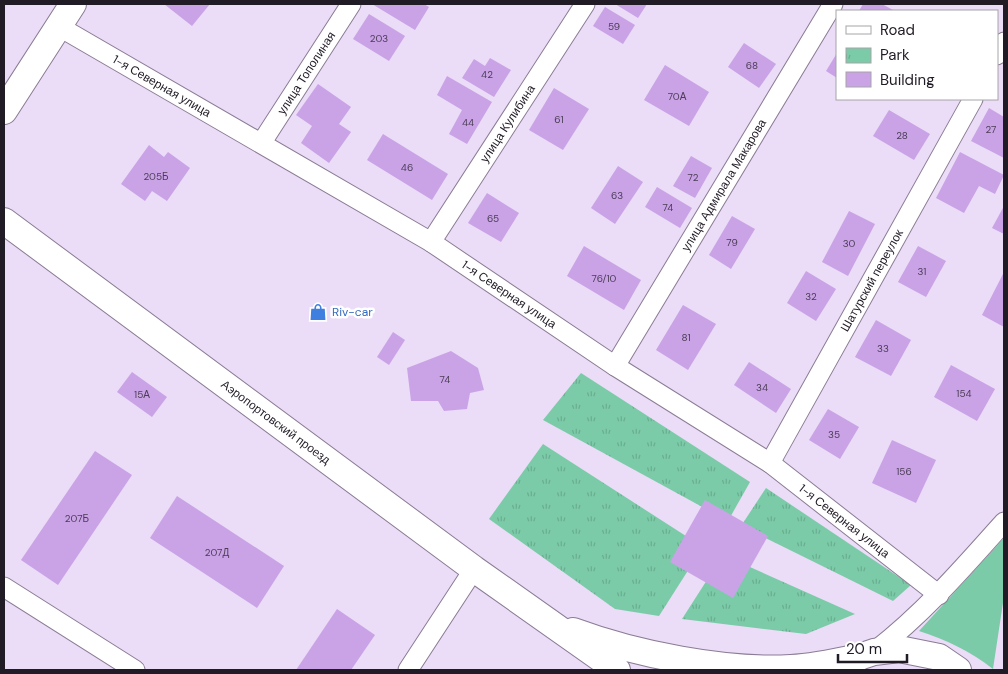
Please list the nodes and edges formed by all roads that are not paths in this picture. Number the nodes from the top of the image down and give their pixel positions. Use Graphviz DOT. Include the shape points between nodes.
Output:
graph roads {
  1 [pos="73,4"];
  2 [pos="351,4"];
  3 [pos="585,4"];
  4 [pos="833,4"];
  5 [pos="58,26"];
  6 [pos="1004,42"];
  7 [pos="998,53"];
  8 [pos="971,100"];
  9 [pos="4,111"];
  10 [pos="262,142"];
  11 [pos="4,221"];
  12 [pos="431,242"];
  13 [pos="615,366"];
  14 [pos="770,463"];
  15 [pos="1004,522"];
  16 [pos="474,569"];
  17 [pos="4,587"];
  18 [pos="939,595"];
  19 [pos="549,622"];
  20 [pos="857,660"];
  21 [pos="135,670"];
  22 [pos="408,670"];
  23 [pos="617,670"];
  24 [pos="958,670"];
  1 -- 5 [label="main road"];
  2 -- 10 [label="street, улица Тополиная"];
  3 -- 12 [label="street, улица Кулибина"];
  4 -- 13 [label="street, улица Адмирала Макарова"];
  5 -- 9 [label="main road"];
  5 -- 10 [label="street, 1-я Северная улица"];
  6 -- 7 [label="street"];
  8 -- 14 [label="street, Шатурский переулок"];
  10 -- 12 [label="street, 1-я Северная улица"];
  11 -- 16 [label="main road, Аэропортовский проезд"];
  12 -- 13 [label="street, 1-я Северная улица"];
  13 -- 14 [label="street, 1-я Северная улица"];
  14 -- 18 [label="street, 1-я Северная улица"];
  15 -- 18 [label="street"];
  16 -- 19 [label="main road, Аэропортовский проезд"];
  16 -- 22 [label="street"];
  17 -- 21 [label="street"];
  18 -- 20 [label="street" via="906,627"];
  19 -- 20 [label="main road" via="588,636 704,663 789,668"];
  19 -- 23 [label="main road, Аэропортовский проезд"];
  20 -- 24 [label="main road" via="899,649 939,657"];
}
